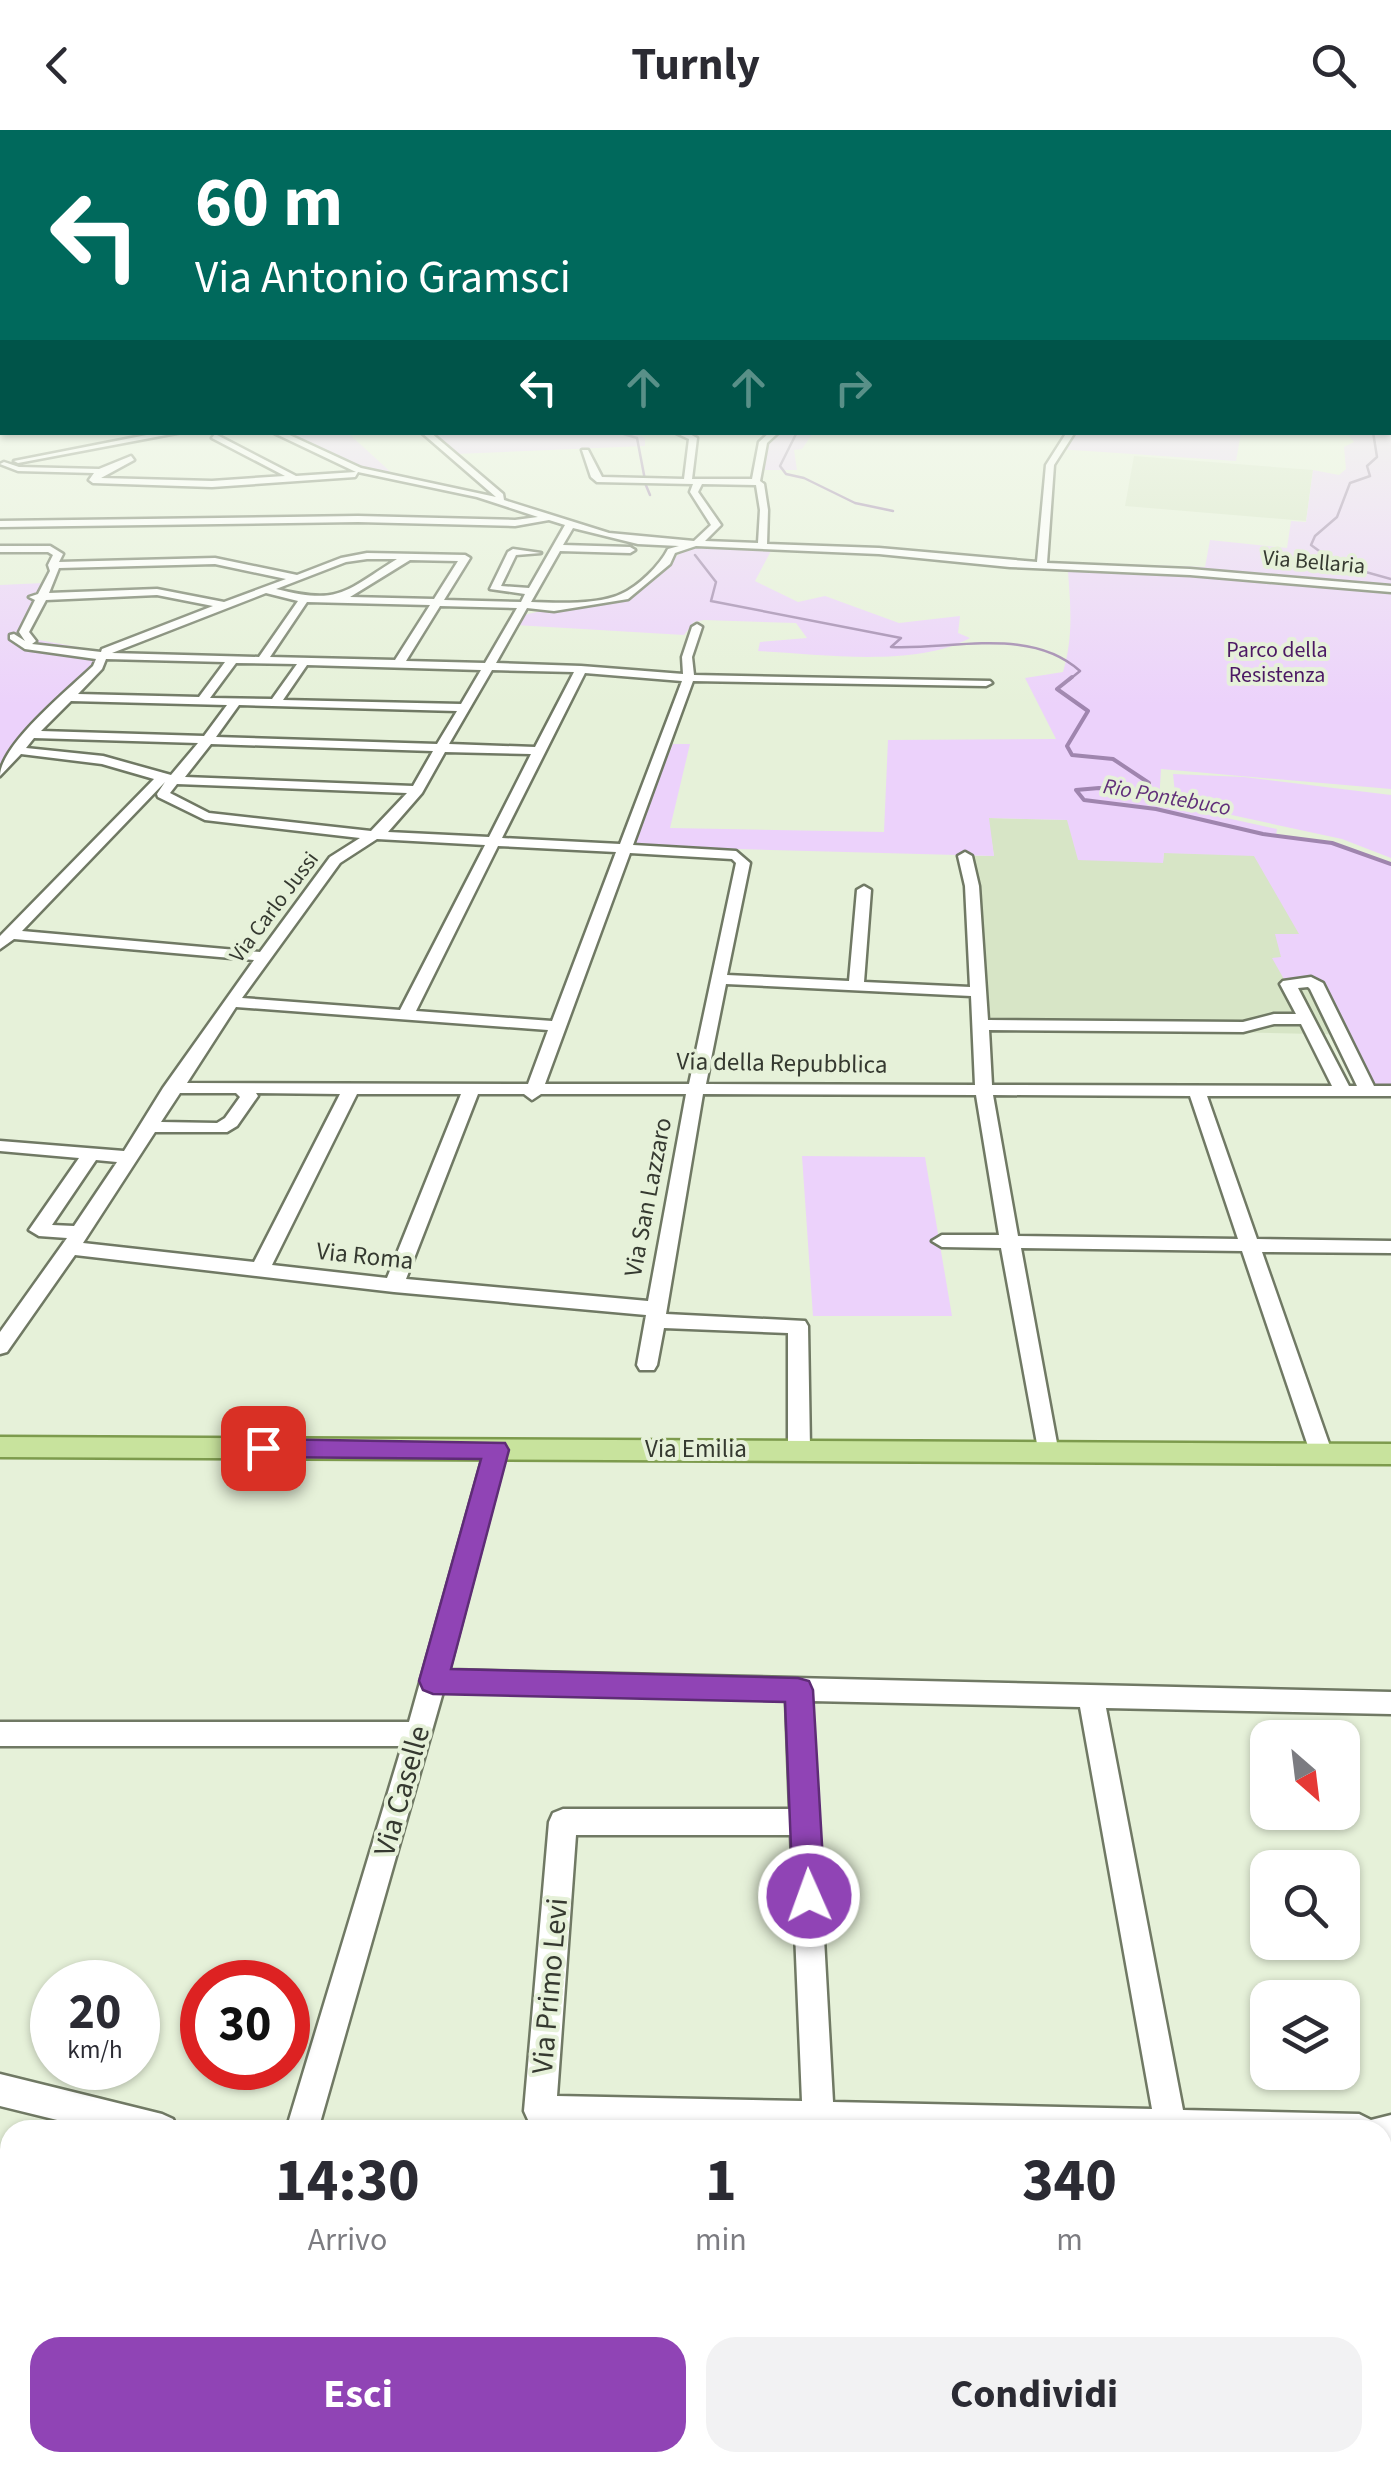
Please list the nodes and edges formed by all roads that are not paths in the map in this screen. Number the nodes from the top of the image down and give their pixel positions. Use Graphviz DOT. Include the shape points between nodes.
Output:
graph roads {
  1 [pos="433,487"];
  2 [pos="490,487"];
  3 [pos="696,487"];
  4 [pos="761,487"];
  5 [pos="1050,487"];
  6 [pos="500,502"];
  7 [pos="549,518"];
  8 [pos="0,524"];
  9 [pos="570,524"];
  10 [pos="645,542"];
  11 [pos="691,545"];
  12 [pos="762,547"];
  13 [pos="557,548"];
  14 [pos="0,549"];
  15 [pos="536,553"];
  16 [pos="662,553"];
  17 [pos="408,557"];
  18 [pos="52,565"];
  19 [pos="1050,571"];
  20 [pos="298,578"];
  21 [pos="1391,588"];
  22 [pos="266,590"];
  23 [pos="533,591"];
  24 [pos="38,597"];
  25 [pos="304,599"];
  26 [pos="339,600"];
  27 [pos="436,603"];
  28 [pos="227,606"];
  29 [pos="524,606"];
  30 [pos="567,606"];
  31 [pos="514,620"];
  32 [pos="697,627"];
  33 [pos="14,637"];
  34 [pos="32,641"];
  35 [pos="108,656"];
  36 [pos="262,660"];
  37 [pos="231,662"];
  38 [pos="398,664"];
  39 [pos="302,665"];
  40 [pos="490,666"];
  41 [pos="581,668"];
  42 [pos="689,678"];
  43 [pos="986,683"];
  44 [pos="67,697"];
  45 [pos="202,701"];
  46 [pos="235,702"];
  47 [pos="276,703"];
  48 [pos="463,708"];
  49 [pos="31,734"];
  50 [pos="208,740"];
  51 [pos="442,746"];
  52 [pos="16,750"];
  53 [pos="538,751"];
  54 [pos="0,761"];
  55 [pos="0,772"];
  56 [pos="167,779"];
  57 [pos="417,790"];
  58 [pos="163,794"];
  59 [pos="130,806"];
  60 [pos="375,835"];
  61 [pos="493,841"];
  62 [pos="625,847"];
  63 [pos="965,856"];
  64 [pos="864,890"];
  65 [pos="5,939"];
  66 [pos="266,957"];
  67 [pos="719,980"];
  68 [pos="856,986"];
  69 [pos="978,992"];
  70 [pos="231,1002"];
  71 [pos="406,1014"];
  72 [pos="1305,1018"];
  73 [pos="980,1025"];
  74 [pos="557,1026"];
  75 [pos="172,1088"];
  76 [pos="350,1091"];
  77 [pos="244,1092"];
  78 [pos="470,1092"];
  79 [pos="534,1092"];
  80 [pos="1391,1092"];
  81 [pos="696,1093"];
  82 [pos="1355,1095"];
  83 [pos="985,1096"];
  84 [pos="1199,1097"];
  85 [pos="1391,1102"];
  86 [pos="147,1127"];
  87 [pos="0,1146"];
  88 [pos="91,1154"];
  89 [pos="128,1157"];
  90 [pos="75,1240"];
  91 [pos="942,1241"];
  92 [pos="1010,1243"];
  93 [pos="1250,1245"];
  94 [pos="1391,1247"];
  95 [pos="260,1270"];
  96 [pos="394,1285"];
  97 [pos="654,1315"];
  98 [pos="0,1346"];
  99 [pos="647,1365"];
  100 [pos="0,1447"];
  101 [pos="798,1449"];
  102 [pos="496,1450"];
  103 [pos="1048,1454"];
  104 [pos="1391,1454"];
  105 [pos="1322,1455"];
  106 [pos="433,1681"];
  107 [pos="798,1690"];
  108 [pos="1092,1696"];
  109 [pos="1391,1703"];
  110 [pos="0,1734"];
  111 [pos="419,1734"];
  112 [pos="806,1822"];
  113 [pos="0,2090"];
  114 [pos="818,2118"];
  115 [pos="122,2120"];
  116 [pos="305,2120"];
  117 [pos="889,2120"];
  118 [pos="1170,2120"];
  1 -- 6 [label="street"];
  2 -- 6 [label="street"];
  3 -- 11 [label="street" via="716,525"];
  4 -- 12 [label="street"];
  5 -- 19 [label="street"];
  6 -- 7 [label="street"];
  7 -- 8 [label="street"];
  7 -- 9 [label="street"];
  9 -- 10 [label="street, Via Bellaria"];
  9 -- 13 [label="street, Via Carlo Jussi"];
  10 -- 11 [label="street, Via Bellaria"];
  10 -- 16 [label="street"];
  11 -- 12 [label="street, Via Bellaria"];
  11 -- 16 [label="street"];
  12 -- 19 [label="street, Via Bellaria" via="878,551"];
  13 -- 16 [label="street"];
  13 -- 23 [label="street, Via Carlo Jussi"];
  14 -- 18 [label="street" via="50,549 58,554"];
  15 -- 23 [label="street" via="512,552 495,590"];
  16 -- 30 [label="street" via="667,562 629,594"];
  17 -- 20 [label="street" via="354,558"];
  17 -- 26 [label="street"];
  17 -- 27 [label="street" via="465,558"];
  18 -- 20 [label="street" via="216,562"];
  18 -- 24 [label="street" via="55,571"];
  19 -- 21 [label="street, Via Bellaria" via="1176,572"];
  20 -- 22 [label="street"];
  22 -- 25 [label="street"];
  22 -- 28 [label="street"];
  23 -- 29 [label="street, Via Carlo Jussi"];
  24 -- 28 [label="street" via="157,592"];
  24 -- 33 [label="street"];
  24 -- 34 [label="street" via="24,632"];
  25 -- 26 [label="street"];
  25 -- 36 [label="street"];
  26 -- 27 [label="street"];
  27 -- 29 [label="street"];
  27 -- 38 [label="street"];
  28 -- 35 [label="street"];
  29 -- 30 [label="street"];
  29 -- 31 [label="street, Via Carlo Jussi"];
  30 -- 31 [label="street"];
  31 -- 40 [label="street, Via Carlo Jussi"];
  32 -- 42 [label="street" via="687,657"];
  33 -- 34 [label="street"];
  33 -- 35 [label="street" via="24,646"];
  34 -- 35 [label="street"];
  35 -- 36 [label="street"];
  35 -- 44 [label="street"];
  36 -- 38 [label="street"];
  37 -- 45 [label="street"];
  38 -- 40 [label="street"];
  39 -- 47 [label="street"];
  40 -- 41 [label="street"];
  40 -- 48 [label="street, Via Carlo Jussi"];
  41 -- 42 [label="street"];
  41 -- 53 [label="street"];
  42 -- 43 [label="street"];
  42 -- 62 [label="street"];
  44 -- 45 [label="street"];
  44 -- 49 [label="street"];
  45 -- 46 [label="street"];
  46 -- 47 [label="street"];
  46 -- 50 [label="street"];
  47 -- 48 [label="street"];
  48 -- 51 [label="street, Via Carlo Jussi"];
  49 -- 50 [label="street"];
  49 -- 52 [label="street"];
  50 -- 51 [label="street"];
  50 -- 56 [label="street"];
  51 -- 53 [label="street"];
  51 -- 57 [label="street, Via Carlo Jussi"];
  52 -- 54 [label="street"];
  52 -- 55 [label="street"];
  52 -- 56 [label="street" via="114,762"];
  53 -- 61 [label="street"];
  56 -- 57 [label="street"];
  56 -- 58 [label="street"];
  56 -- 59 [label="street"];
  57 -- 60 [label="street, Via Carlo Jussi"];
  58 -- 59 [label="street"];
  58 -- 60 [label="street" via="205,816"];
  59 -- 65 [label="street"];
  60 -- 61 [label="street"];
  60 -- 66 [label="street, Via Carlo Jussi" via="336,860"];
  61 -- 62 [label="street"];
  61 -- 71 [label="street"];
  62 -- 67 [label="street, Via San Lazzaro" via="722,852 742,863"];
  62 -- 74 [label="street"];
  63 -- 69 [label="street"];
  64 -- 68 [label="street"];
  65 -- 66 [label="street"];
  66 -- 70 [label="street, Via Carlo Jussi"];
  67 -- 68 [label="street"];
  67 -- 81 [label="street, Via San Lazzaro"];
  68 -- 69 [label="street"];
  69 -- 73 [label="street"];
  70 -- 71 [label="street"];
  70 -- 75 [label="street, Via Carlo Jussi"];
  71 -- 74 [label="street"];
  72 -- 73 [label="street" via="1243,1027"];
  72 -- 82 [label="street"];
  72 -- 82 [label="street" via="1288,984 1317,986"];
  73 -- 83 [label="street"];
  74 -- 79 [label="street"];
  75 -- 77 [label="street, Via della Repubblica"];
  75 -- 86 [label="street, Via Carlo Jussi"];
  76 -- 77 [label="street, Via della Repubblica"];
  76 -- 78 [label="street, Via della Repubblica"];
  76 -- 95 [label="street"];
  77 -- 86 [label="street" via="231,1122 221,1128"];
  78 -- 79 [label="street, Via della Repubblica"];
  78 -- 96 [label="street"];
  79 -- 81 [label="street, Via della Repubblica"];
  80 -- 82 [label="street, Via della Repubblica"];
  81 -- 83 [label="street, Via della Repubblica"];
  81 -- 97 [label="street, Via San Lazzaro"];
  82 -- 84 [label="street, Via della Repubblica"];
  82 -- 85 [label="street, Via della Repubblica"];
  83 -- 84 [label="street, Via della Repubblica"];
  83 -- 92 [label="street"];
  84 -- 93 [label="street"];
  86 -- 89 [label="street, Via Carlo Jussi"];
  87 -- 88 [label="street"];
  88 -- 89 [label="street"];
  88 -- 90 [label="street" via="39,1230"];
  89 -- 90 [label="street, Via Carlo Jussi"];
  90 -- 95 [label="street, Via Roma"];
  90 -- 98 [label="street, Via Carlo Jussi"];
  91 -- 92 [label="street"];
  92 -- 93 [label="street"];
  92 -- 103 [label="street"];
  93 -- 94 [label="street"];
  93 -- 105 [label="street"];
  95 -- 96 [label="street, Via Roma"];
  96 -- 97 [label="street, Via Roma"];
  97 -- 99 [label="street, Via San Lazzaro"];
  97 -- 101 [label="street, Via Roma" via="798,1326"];
  100 -- 102 [label="main road, Via Emilia"];
  101 -- 102 [label="main road, Via Emilia"];
  101 -- 103 [label="main road, Via Emilia"];
  102 -- 106 [label="street, Via Caselle"];
  103 -- 105 [label="main road, Via Emilia"];
  104 -- 105 [label="main road, Via Emilia"];
  106 -- 107 [label="street"];
  106 -- 111 [label="street, Via Caselle"];
  107 -- 108 [label="street"];
  107 -- 112 [label="street"];
  108 -- 109 [label="street"];
  108 -- 118 [label="street"];
  110 -- 111 [label="street"];
  111 -- 116 [label="street, Via Caselle"];
  112 -- 114 [label="street"];
  112 -- 114 [label="street, Via Primo Levi" via="563,1822 540,2111"];
  113 -- 115 [label="street"];
  114 -- 117 [label="street, Via Primo Levi"];
}
